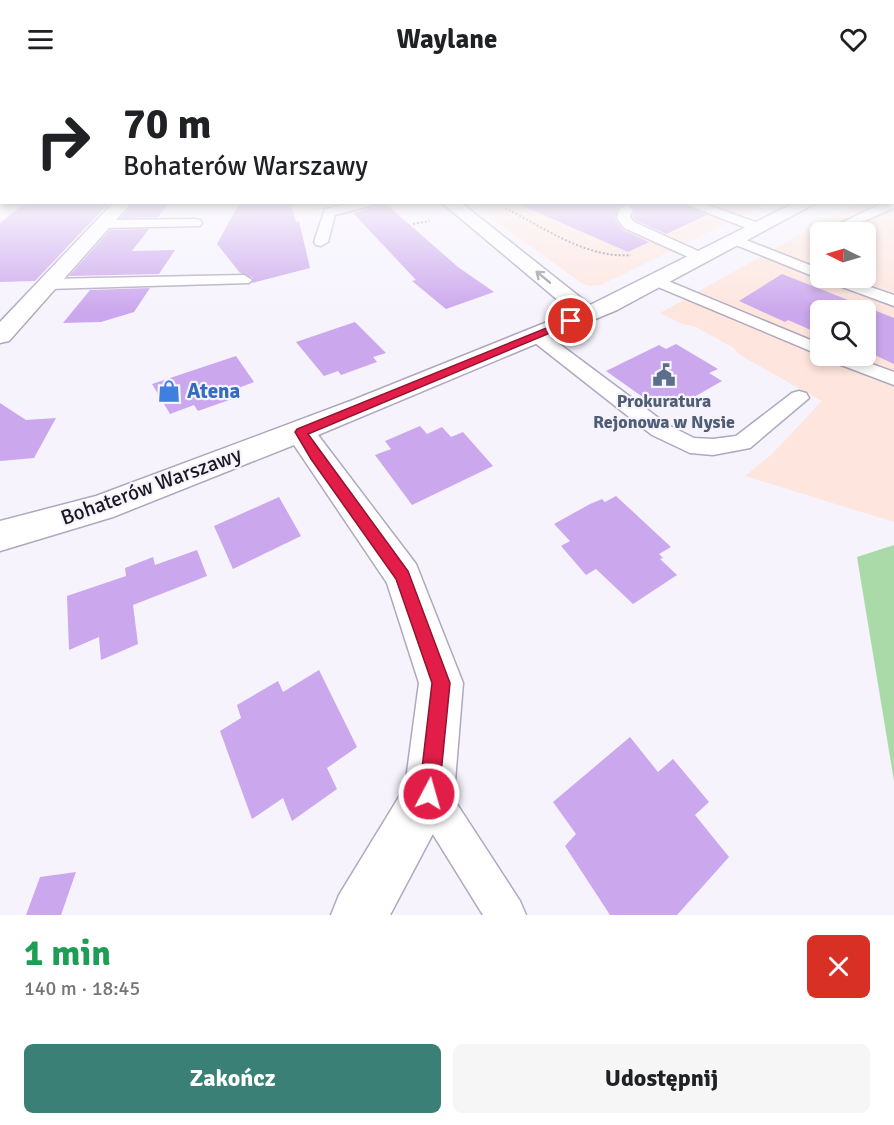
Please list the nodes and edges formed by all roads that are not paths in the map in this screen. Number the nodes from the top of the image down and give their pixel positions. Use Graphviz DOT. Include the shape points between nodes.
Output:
graph roads {
  1 [pos="95,234"];
  2 [pos="323,234"];
  3 [pos="489,234"];
  4 [pos="650,234"];
  5 [pos="747,234"];
  6 [pos="735,240"];
  7 [pos="321,242"];
  8 [pos="702,258"];
  9 [pos="810,269"];
  10 [pos="244,280"];
  11 [pos="656,281"];
  12 [pos="48,284"];
  13 [pos="857,288"];
  14 [pos="894,302"];
  15 [pos="588,314"];
  16 [pos="537,335"];
  17 [pos="0,336"];
  18 [pos="810,346"];
  19 [pos="861,366"];
  20 [pos="894,379"];
  21 [pos="799,398"];
  22 [pos="301,432"];
  23 [pos="0,536"];
  24 [pos="429,794"];
  25 [pos="359,915"];
  26 [pos="506,915"];
  1 -- 12 [label="street"];
  2 -- 7 [label="lane"];
  15 -- 3 [label="street, one-way"];
  4 -- 8 [label="lane"];
  5 -- 6 [label="street, Bohaterów Warszawy"];
  6 -- 8 [label="street, Bohaterów Warszawy"];
  6 -- 9 [label="lane"];
  8 -- 11 [label="street, Bohaterów Warszawy"];
  10 -- 12 [label="lane"];
  11 -- 15 [label="street, Bohaterów Warszawy"];
  11 -- 18 [label="lane"];
  12 -- 17 [label="street"];
  13 -- 14 [label="lane"];
  15 -- 16 [label="street, Bohaterów Warszawy"];
  16 -- 21 [label="lane" via="660,430 690,445 742,443"];
  16 -- 22 [label="street, Bohaterów Warszawy"];
  19 -- 20 [label="lane"];
  22 -- 23 [label="street, Bohaterów Warszawy" via="101,508"];
  22 -- 24 [label="street" via="403,576 441,683"];
  24 -- 25 [label="street"];
  24 -- 26 [label="lane"];
}
